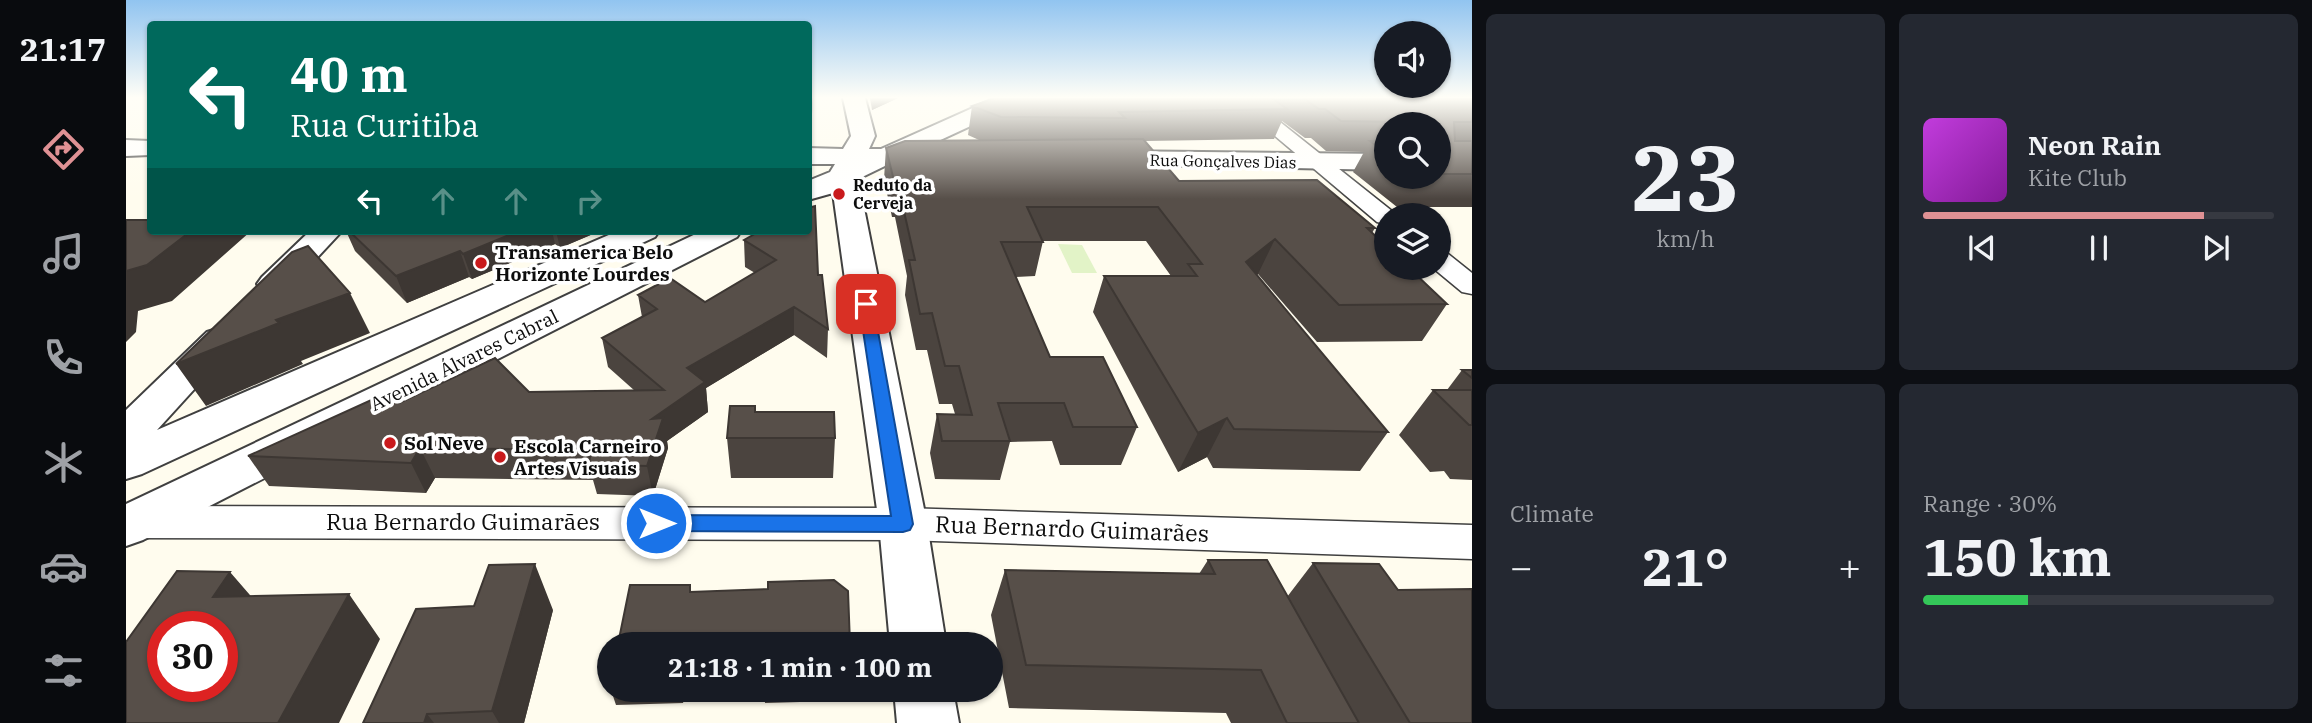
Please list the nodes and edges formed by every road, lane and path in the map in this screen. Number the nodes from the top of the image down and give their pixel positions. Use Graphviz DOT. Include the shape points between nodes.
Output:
graph roads {
  1 [pos="842,132"];
  2 [pos="938,132"];
  3 [pos="1281,132"];
  4 [pos="126,148"];
  5 [pos="147,148"];
  6 [pos="884,156"];
  7 [pos="962,157"];
  8 [pos="1085,159"];
  9 [pos="832,160"];
  10 [pos="1318,162"];
  11 [pos="1374,162"];
  12 [pos="1374,207"];
  13 [pos="323,235"];
  14 [pos="635,235"];
  15 [pos="718,235"];
  16 [pos="1451,269"];
  17 [pos="1472,286"];
  18 [pos="126,436"];
  19 [pos="126,461"];
  20 [pos="129,523"];
  21 [pos="903,524"];
  22 [pos="1472,542"];
  23 [pos="916,632"];
  24 [pos="925,702"];
  25 [pos="928,723"];
  1 -- 9 [label="street"];
  2 -- 6 [label="street"];
  3 -- 10 [label="street"];
  4 -- 5 [label="street"];
  6 -- 7 [label="street"];
  6 -- 9 [label="street"];
  8 -- 10 [label="street, Rua Gonçalves Dias"];
  9 -- 21 [label="street" via="847,193"];
  10 -- 11 [label="street, Rua Gonçalves Dias"];
  10 -- 12 [label="street"];
  13 -- 18 [label="street"];
  14 -- 19 [label="street"];
  15 -- 20 [label="street, Avenida Álvares Cabral"];
  16 -- 17 [label="street"];
  20 -- 21 [label="street, Rua Bernardo Guimarães"];
  21 -- 22 [label="street, Rua Bernardo Guimarães"];
  21 -- 23 [label="street"];
  24 -- 25 [label="street"];
}
